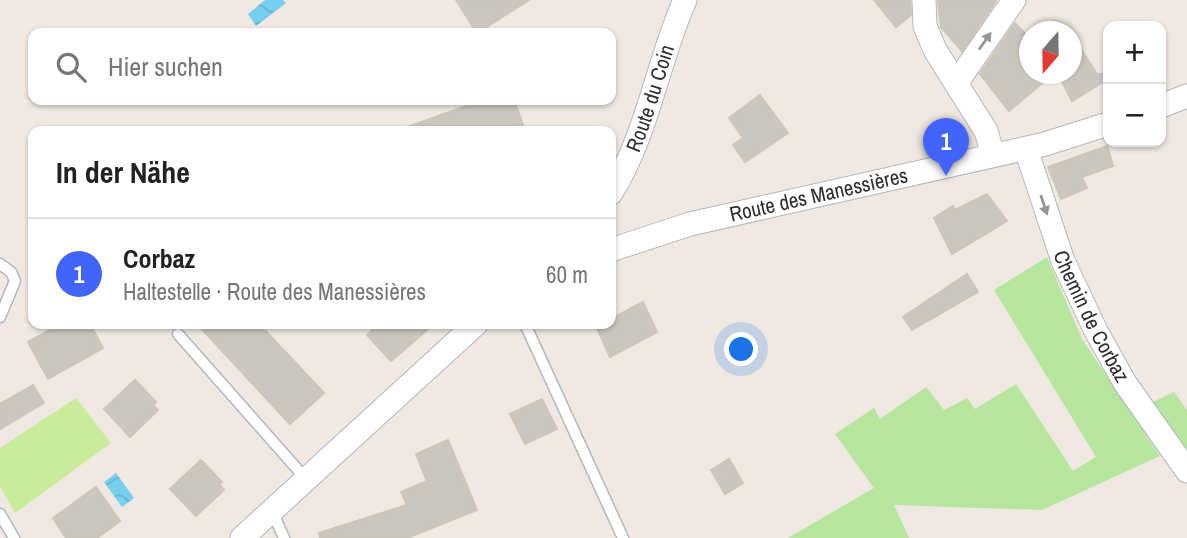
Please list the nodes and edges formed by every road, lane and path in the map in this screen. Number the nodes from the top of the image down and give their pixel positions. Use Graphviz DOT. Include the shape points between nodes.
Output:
graph roads {
  1 [pos="685,0"];
  2 [pos="924,0"];
  3 [pos="1014,0"];
  4 [pos="957,82"];
  5 [pos="1187,96"];
  6 [pos="1166,104"];
  7 [pos="1103,126"];
  8 [pos="1026,149"];
  9 [pos="993,155"];
  10 [pos="616,185"];
  11 [pos="616,248"];
  12 [pos="0,264"];
  13 [pos="0,317"];
  14 [pos="471,329"];
  15 [pos="527,329"];
  16 [pos="177,334"];
  17 [pos="1187,471"];
  18 [pos="306,479"];
  19 [pos="272,511"];
  20 [pos="0,514"];
  21 [pos="14,538"];
  22 [pos="242,538"];
  23 [pos="284,538"];
  24 [pos="623,538"];
  1 -- 10 [label="street, Route du Coin" via="642,127"];
  2 -- 4 [label="street" via="925,26"];
  4 -- 3 [label="street, one-way"];
  4 -- 9 [label="street" via="986,131"];
  5 -- 6 [label="street"];
  7 -- 8 [label="street, Route des Manessières"];
  8 -- 9 [label="street, Route des Manessières"];
  8 -- 17 [label="street, Chemin de Corbaz, one-way" via="1063,261 1096,331 1125,383"];
  9 -- 11 [label="street, Route des Manessières" via="690,224"];
  12 -- 13 [label="lane" via="15,281"];
  14 -- 18 [label="street"];
  15 -- 24 [label="lane"];
  16 -- 18 [label="lane"];
  18 -- 19 [label="street"];
  19 -- 22 [label="street"];
  19 -- 23 [label="lane"];
  20 -- 21 [label="lane"];
}
